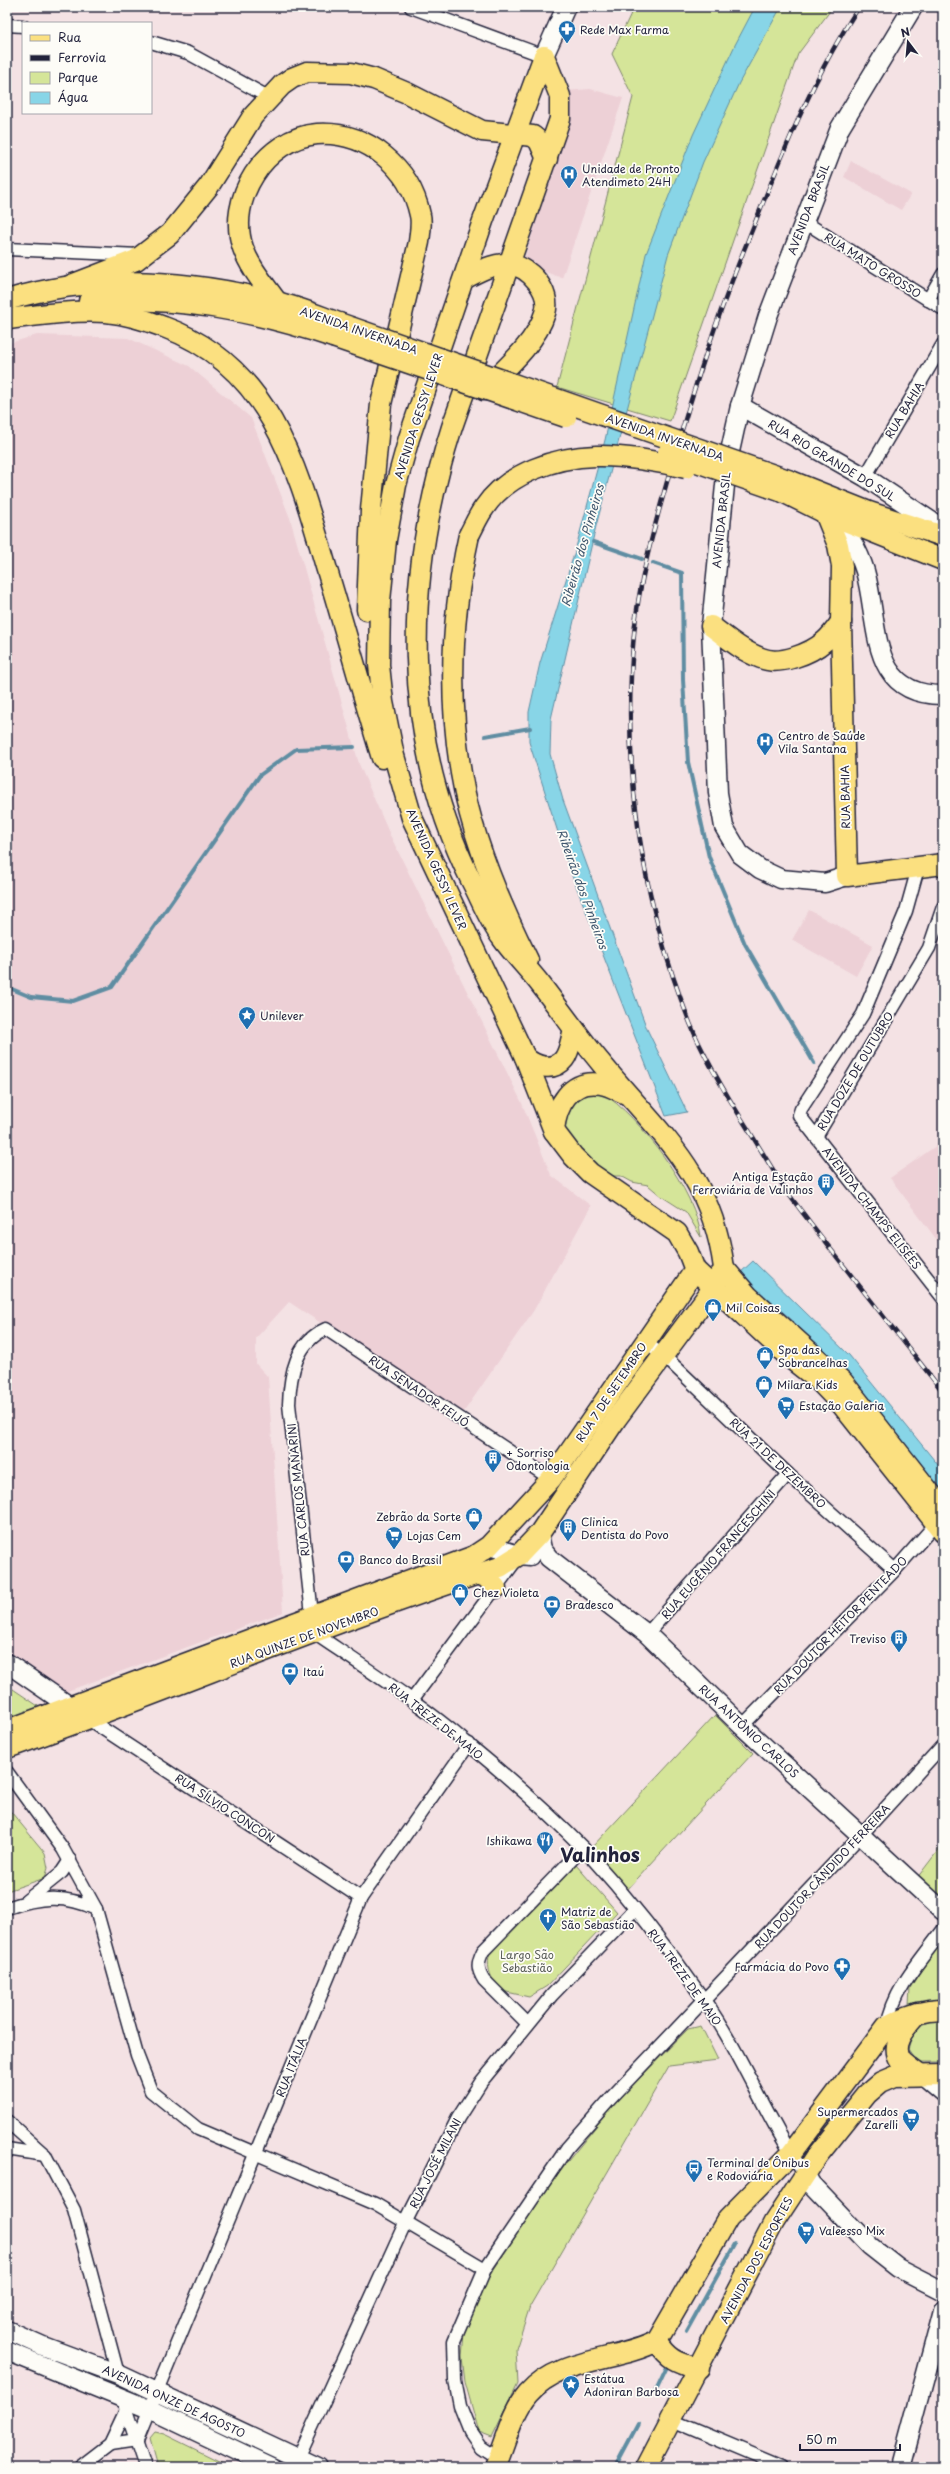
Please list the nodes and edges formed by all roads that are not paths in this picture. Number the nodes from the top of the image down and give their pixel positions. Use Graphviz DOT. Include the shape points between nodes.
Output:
graph roads {
  1 [pos="411,7"];
  2 [pos="566,7"];
  3 [pos="913,7"];
  4 [pos="428,10"];
  5 [pos="7,26"];
  6 [pos="22,26"];
  7 [pos="152,42"];
  8 [pos="544,56"];
  9 [pos="270,98"];
  10 [pos="513,134"];
  11 [pos="547,159"];
  12 [pos="803,222"];
  13 [pos="7,249"];
  14 [pos="144,255"];
  15 [pos="508,264"];
  16 [pos="943,274"];
  17 [pos="464,279"];
  18 [pos="71,285"];
  19 [pos="7,300"];
  20 [pos="928,300"];
  21 [pos="277,302"];
  22 [pos="943,308"];
  23 [pos="7,318"];
  24 [pos="336,330"];
  25 [pos="943,344"];
  26 [pos="740,406"];
  27 [pos="452,427"];
  28 [pos="865,476"];
  29 [pos="784,489"];
  30 [pos="830,515"];
  31 [pos="943,529"];
  32 [pos="943,536"];
  33 [pos="943,560"];
  34 [pos="841,622"];
  35 [pos="711,626"];
  36 [pos="379,665"];
  37 [pos="943,695"];
  38 [pos="412,818"];
  39 [pos="943,864"];
  40 [pos="918,868"];
  41 [pos="847,876"];
  42 [pos="943,907"];
  43 [pos="540,983"];
  44 [pos="574,1029"];
  45 [pos="525,1057"];
  46 [pos="626,1094"];
  47 [pos="554,1131"];
  48 [pos="816,1137"];
  49 [pos="724,1268"];
  50 [pos="695,1270"];
  51 [pos="714,1288"];
  52 [pos="943,1298"];
  53 [pos="644,1342"];
  54 [pos="663,1355"];
  55 [pos="295,1363"];
  56 [pos="788,1474"];
  57 [pos="551,1479"];
  58 [pos="941,1520"];
  59 [pos="539,1534"];
  60 [pos="489,1546"];
  61 [pos="519,1555"];
  62 [pos="549,1558"];
  63 [pos="895,1570"];
  64 [pos="477,1574"];
  65 [pos="496,1588"];
  66 [pos="313,1626"];
  67 [pos="647,1634"];
  68 [pos="7,1663"];
  69 [pos="412,1700"];
  70 [pos="71,1706"];
  71 [pos="88,1719"];
  72 [pos="742,1726"];
  73 [pos="7,1730"];
  74 [pos="469,1744"];
  75 [pos="943,1745"];
  76 [pos="7,1748"];
  77 [pos="7,1772"];
  78 [pos="860,1836"];
  79 [pos="583,1848"];
  80 [pos="70,1860"];
  81 [pos="361,1898"];
  82 [pos="25,1902"];
  83 [pos="7,1908"];
  84 [pos="96,1909"];
  85 [pos="635,1909"];
  86 [pos="943,1911"];
  87 [pos="943,1930"];
  88 [pos="705,2000"];
  89 [pos="943,2010"];
  90 [pos="918,2013"];
  91 [pos="528,2024"];
  92 [pos="887,2026"];
  93 [pos="917,2074"];
  94 [pos="943,2075"];
  95 [pos="943,2096"];
  96 [pos="7,2121"];
  97 [pos="7,2150"];
  98 [pos="45,2154"];
  99 [pos="791,2154"];
  100 [pos="255,2155"];
  101 [pos="805,2174"];
  102 [pos="406,2221"];
  103 [pos="485,2268"];
  104 [pos="943,2291"];
  105 [pos="943,2310"];
  106 [pos="7,2330"];
  107 [pos="657,2341"];
  108 [pos="7,2351"];
  109 [pos="699,2369"];
  110 [pos="118,2374"];
  111 [pos="157,2392"];
  112 [pos="125,2404"];
  113 [pos="149,2409"];
  114 [pos="671,2420"];
  115 [pos="137,2440"];
  116 [pos="110,2444"];
  117 [pos="298,2458"];
  118 [pos="497,2463"];
  119 [pos="80,2467"];
  120 [pos="145,2467"];
  121 [pos="271,2467"];
  122 [pos="317,2467"];
  123 [pos="646,2467"];
  124 [pos="783,2467"];
  125 [pos="901,2467"];
  1 -- 4 [label="street"];
  2 -- 8 [label="main road, AVENIDA GESSY LEVER"];
  3 -- 12 [label="main road, AVENIDA BRASIL" via="840,128"];
  4 -- 8 [label="street"];
  5 -- 6 [label="street"];
  7 -- 9 [label="street" via="188,53"];
  8 -- 10 [label="main road, AVENIDA GESSY LEVER"];
  8 -- 11 [label="main road" via="560,96 560,119"];
  9 -- 10 [label="main road" via="292,78 307,72 351,73 374,79 407,93 482,131"];
  9 -- 14 [label="main road" via="253,116 209,186 190,211 170,234"];
  10 -- 11 [label="main road" via="533,136 539,141"];
  10 -- 17 [label="main road, AVENIDA GESSY LEVER"];
  11 -- 15 [label="main road"];
  12 -- 20 [label="street, RUA MATO GROSSO"];
  12 -- 26 [label="main road, AVENIDA BRASIL" via="768,316"];
  13 -- 14 [label="street"];
  14 -- 18 [label="main road" via="125,265"];
  15 -- 17 [label="main road" via="482,269"];
  15 -- 27 [label="main road"];
  15 -- 27 [label="main road" via="531,275 540,284 547,303 546,313 523,350 474,399"];
  16 -- 20 [label="street"];
  17 -- 36 [label="main road, AVENIDA GESSY LEVER" via="409,438 396,485 386,540 380,601"];
  18 -- 19 [label="main road, AVENIDA INVERNADA"];
  18 -- 21 [label="main road, AVENIDA INVERNADA" via="157,281 197,285"];
  20 -- 22 [label="street, RUA MATO GROSSO"];
  21 -- 24 [label="main road, AVENIDA INVERNADA"];
  21 -- 36 [label="main road" via="252,267 243,248 239,229 238,215 242,199 261,164 274,151 293,141 316,134 349,137 387,158 407,179 414,193 420,217 419,242 389,367 377,443 367,609"];
  23 -- 24 [label="main road, AVENIDA INVERNADA" via="32,308 64,302 132,298 184,301"];
  23 -- 38 [label="main road" via="107,312 154,323 194,340 229,365 257,396 280,432 303,488 382,758 393,785"];
  24 -- 29 [label="main road, AVENIDA INVERNADA, bridge"];
  25 -- 28 [label="street, RUA BAHIA"];
  26 -- 28 [label="main road, RUA RIO GRANDE DO SUL"];
  26 -- 35 [label="main road, AVENIDA BRASIL" via="727,465"];
  27 -- 43 [label="main road" via="439,466 420,563 416,636 422,722 439,800 466,869 501,937"];
  28 -- 31 [label="main road, RUA RIO GRANDE DO SUL"];
  29 -- 30 [label="main road"];
  29 -- 32 [label="main road" via="870,512"];
  29 -- 43 [label="main road, bridge" via="668,464 597,455 564,459 530,471 504,487 484,507 469,535 459,581 455,622 454,703 461,772 484,857"];
  30 -- 33 [label="main road"];
  30 -- 34 [label="main road, RUA BAHIA" via="842,566"];
  30 -- 37 [label="main road" via="853,539 865,572 881,655 889,670 900,683 913,690 927,695"];
  34 -- 35 [label="main road" via="825,642 805,653 784,660 762,659 739,648"];
  34 -- 41 [label="main road, RUA BAHIA"];
  35 -- 41 [label="main road, AVENIDA BRASIL" via="718,793 724,827 740,854 760,869 781,879 825,883"];
  36 -- 38 [label="main road, AVENIDA GESSY LEVER" via="389,734"];
  38 -- 45 [label="main road, AVENIDA GESSY LEVER"];
  39 -- 40 [label="main road, AVENIDA BRASIL"];
  40 -- 41 [label="main road, AVENIDA BRASIL"];
  40 -- 48 [label="street, RUA DOZE DE OUTUBRO" via="906,911 863,1014 801,1109 799,1115"];
  42 -- 48 [label="street, RUA DOZE DE OUTUBRO" via="929,948"];
  43 -- 44 [label="main road"];
  44 -- 45 [label="main road" via="564,1059 557,1065 537,1066"];
  44 -- 46 [label="main road"];
  45 -- 47 [label="main road, AVENIDA GESSY LEVER"];
  46 -- 47 [label="main road" via="600,1084 583,1086 569,1093 560,1102 555,1115"];
  46 -- 49 [label="main road" via="660,1129 691,1170 704,1194 721,1248"];
  47 -- 50 [label="main road, AVENIDA GESSY LEVER" via="590,1173 677,1233"];
  48 -- 52 [label="street, AVENIDA CHAMPS ELISÉES"];
  49 -- 51 [label="main road, RUA 7 DE SETEMBRO"];
  49 -- 58 [label="main road" via="748,1296 843,1382"];
  50 -- 51 [label="main road"];
  50 -- 53 [label="main road, RUA 7 DE SETEMBRO"];
  51 -- 54 [label="main road, RUA 7 DE SETEMBRO"];
  51 -- 58 [label="main road" via="790,1358 818,1380 842,1406 895,1475"];
  53 -- 54 [label="street, RUA 21 DE DEZEMBRO"];
  53 -- 57 [label="main road, RUA 7 DE SETEMBRO"];
  54 -- 56 [label="street, RUA 21 DE DEZEMBRO"];
  54 -- 59 [label="main road, RUA 7 DE SETEMBRO"];
  55 -- 57 [label="street, RUA SENADOR FEIJÓ" via="310,1338 326,1330"];
  55 -- 66 [label="street, RUA CARLOS MANARINI" via="289,1404"];
  56 -- 63 [label="street, RUA 21 DE DEZEMBRO"];
  56 -- 67 [label="street, RUA EUGÊNIO FRANCESCHINI"];
  57 -- 60 [label="main road, RUA 7 DE SETEMBRO"];
  58 -- 63 [label="street, RUA DOUTOR HEITOR PENTEADO"];
  59 -- 61 [label="main road, RUA 7 DE SETEMBRO"];
  59 -- 62 [label="main road, RUA ANTÔNIO CARLOS" via="542,1549"];
  60 -- 61 [label="main road"];
  60 -- 66 [label="main road, RUA QUINZE DE NOVEMBRO" via="474,1556"];
  61 -- 62 [label="main road"];
  61 -- 64 [label="main road, RUA QUINZE DE NOVEMBRO" via="500,1567"];
  61 -- 65 [label="street"];
  62 -- 67 [label="main road, RUA ANTÔNIO CARLOS"];
  63 -- 72 [label="street, RUA DOUTOR HEITOR PENTEADO"];
  64 -- 65 [label="main road" via="486,1577"];
  64 -- 66 [label="main road, RUA QUINZE DE NOVEMBRO"];
  65 -- 69 [label="street"];
  66 -- 69 [label="street, RUA TREZE DE MAIO"];
  66 -- 70 [label="main road, RUA QUINZE DE NOVEMBRO"];
  66 -- 71 [label="main road, RUA QUINZE DE NOVEMBRO"];
  67 -- 72 [label="main road, RUA ANTÔNIO CARLOS"];
  68 -- 70 [label="main road"];
  69 -- 74 [label="street, RUA TREZE DE MAIO"];
  70 -- 71 [label="main road"];
  70 -- 73 [label="main road, RUA QUINZE DE NOVEMBRO"];
  71 -- 76 [label="main road, RUA QUINZE DE NOVEMBRO"];
  71 -- 81 [label="street, RUA SÍLVIO CONCON"];
  72 -- 78 [label="main road, RUA ANTÔNIO CARLOS"];
  74 -- 79 [label="street, RUA TREZE DE MAIO"];
  74 -- 81 [label="street, RUA ITÁLIA"];
  75 -- 78 [label="street, RUA DOUTOR CÂNDIDO FERREIRA"];
  77 -- 80 [label="street"];
  78 -- 86 [label="main road, RUA ANTÔNIO CARLOS"];
  78 -- 88 [label="street, RUA DOUTOR CÂNDIDO FERREIRA"];
  79 -- 85 [label="street, RUA TREZE DE MAIO"];
  79 -- 91 [label="street" via="483,1951 478,1961 479,1972 484,1980"];
  80 -- 82 [label="street" via="62,1872"];
  80 -- 84 [label="street"];
  81 -- 100 [label="street, RUA ITÁLIA"];
  82 -- 83 [label="street"];
  82 -- 84 [label="street" via="52,1898 79,1901"];
  84 -- 100 [label="street" via="137,2055 151,2091 198,2129"];
  85 -- 88 [label="street, RUA TREZE DE MAIO"];
  85 -- 91 [label="street, RUA JOSÉ MILANI" via="552,1995"];
  87 -- 92 [label="street" via="897,1993 890,2008"];
  88 -- 99 [label="street, RUA TREZE DE MAIO"];
  88 -- 103 [label="street, RUA DOUTOR CÂNDIDO FERREIRA" via="611,2098 562,2154"];
  89 -- 90 [label="main road"];
  90 -- 92 [label="main road"];
  90 -- 93 [label="main road" via="901,2033 898,2050 900,2060"];
  91 -- 102 [label="street, RUA JOSÉ MILANI" via="480,2082 458,2118"];
  92 -- 99 [label="main road"];
  93 -- 94 [label="main road, AVENIDA DOS ESPORTES"];
  93 -- 95 [label="street"];
  93 -- 101 [label="main road, AVENIDA DOS ESPORTES" via="894,2076 881,2082 867,2094"];
  96 -- 98 [label="street"];
  97 -- 98 [label="street"];
  98 -- 110 [label="street" via="74,2210"];
  99 -- 101 [label="street, RUA TREZE DE MAIO"];
  99 -- 107 [label="main road" via="728,2218"];
  100 -- 102 [label="street" via="375,2204"];
  100 -- 111 [label="street, RUA ITÁLIA"];
  101 -- 104 [label="main road, RUA TREZE DE MAIO" via="811,2184 870,2246 898,2268"];
  101 -- 109 [label="main road, AVENIDA DOS ESPORTES" via="774,2222"];
  102 -- 103 [label="street"];
  102 -- 117 [label="street, RUA JOSÉ MILANI"];
  103 -- 118 [label="street, RUA DOUTOR CÂNDIDO FERREIRA" via="454,2341 455,2381 460,2406 470,2431"];
  105 -- 125 [label="main road"];
  106 -- 110 [label="main road, AVENIDA ONZE DE AGOSTO"];
  107 -- 109 [label="main road" via="671,2358"];
  107 -- 118 [label="main road" via="594,2360 558,2373 543,2382 528,2395 515,2417"];
  108 -- 112 [label="main road, AVENIDA ONZE DE AGOSTO"];
  109 -- 114 [label="main road, AVENIDA DOS ESPORTES"];
  110 -- 111 [label="main road, AVENIDA ONZE DE AGOSTO"];
  111 -- 113 [label="street, RUA ITÁLIA"];
  111 -- 117 [label="main road, AVENIDA ONZE DE AGOSTO"];
  112 -- 113 [label="main road, AVENIDA ONZE DE AGOSTO"];
  112 -- 115 [label="street"];
  112 -- 116 [label="street"];
  113 -- 115 [label="street, RUA ITÁLIA"];
  113 -- 121 [label="main road, AVENIDA ONZE DE AGOSTO"];
  114 -- 123 [label="main road, AVENIDA DOS ESPORTES"];
  114 -- 124 [label="street"];
  115 -- 116 [label="street"];
  115 -- 120 [label="street"];
  116 -- 119 [label="street"];
  117 -- 122 [label="main road, AVENIDA ONZE DE AGOSTO"];
}
